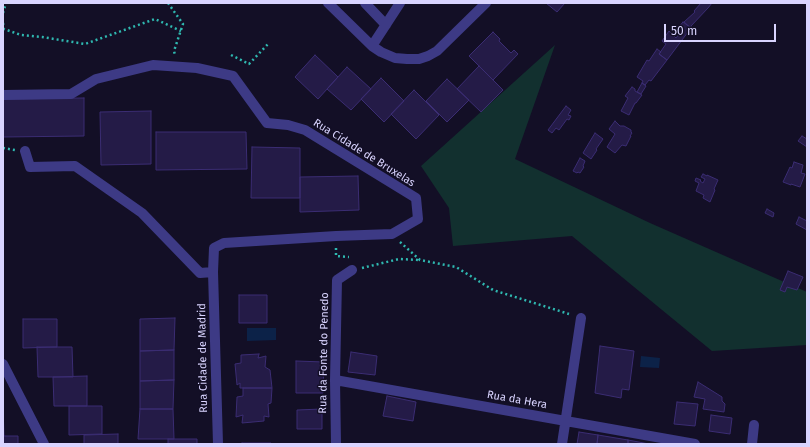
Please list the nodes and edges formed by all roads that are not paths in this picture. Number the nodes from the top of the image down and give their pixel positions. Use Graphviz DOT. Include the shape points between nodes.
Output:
graph roads {
  1 [pos="328,3"];
  2 [pos="365,3"];
  3 [pos="400,3"];
  4 [pos="486,3"];
  5 [pos="386,25"];
  6 [pos="372,46"];
  7 [pos="3,95"];
  8 [pos="25,151"];
  9 [pos="352,270"];
  10 [pos="213,272"];
  11 [pos="581,318"];
  12 [pos="3,364"];
  13 [pos="334,380"];
  14 [pos="565,421"];
  15 [pos="754,425"];
  16 [pos="44,444"];
  17 [pos="218,444"];
  18 [pos="336,444"];
  19 [pos="562,444"];
  20 [pos="695,444"];
  21 [pos="752,444"];
  1 -- 6 [label="street"];
  2 -- 5 [label="street"];
  3 -- 5 [label="street"];
  4 -- 6 [label="street" via="437,51 428,56 419,59 395,58"];
  5 -- 6 [label="street"];
  7 -- 10 [label="street, Rua Cidade de Bruxelas" via="71,94 96,79 153,65 197,68 233,76 267,123 305,130 416,198 418,219 392,234 224,243 214,248"];
  8 -- 10 [label="street" via="30,167 75,166 142,213 200,273"];
  9 -- 13 [label="street, Rua da Fonte do Penedo" via="336,280"];
  10 -- 17 [label="street, Rua Cidade de Madrid"];
  11 -- 14 [label="street"];
  12 -- 16 [label="street"];
  13 -- 14 [label="street, Rua da Hera"];
  13 -- 18 [label="street, Rua da Fonte do Penedo"];
  14 -- 19 [label="street"];
  14 -- 20 [label="street, Rua da Hera"];
  15 -- 21 [label="street"];
}
